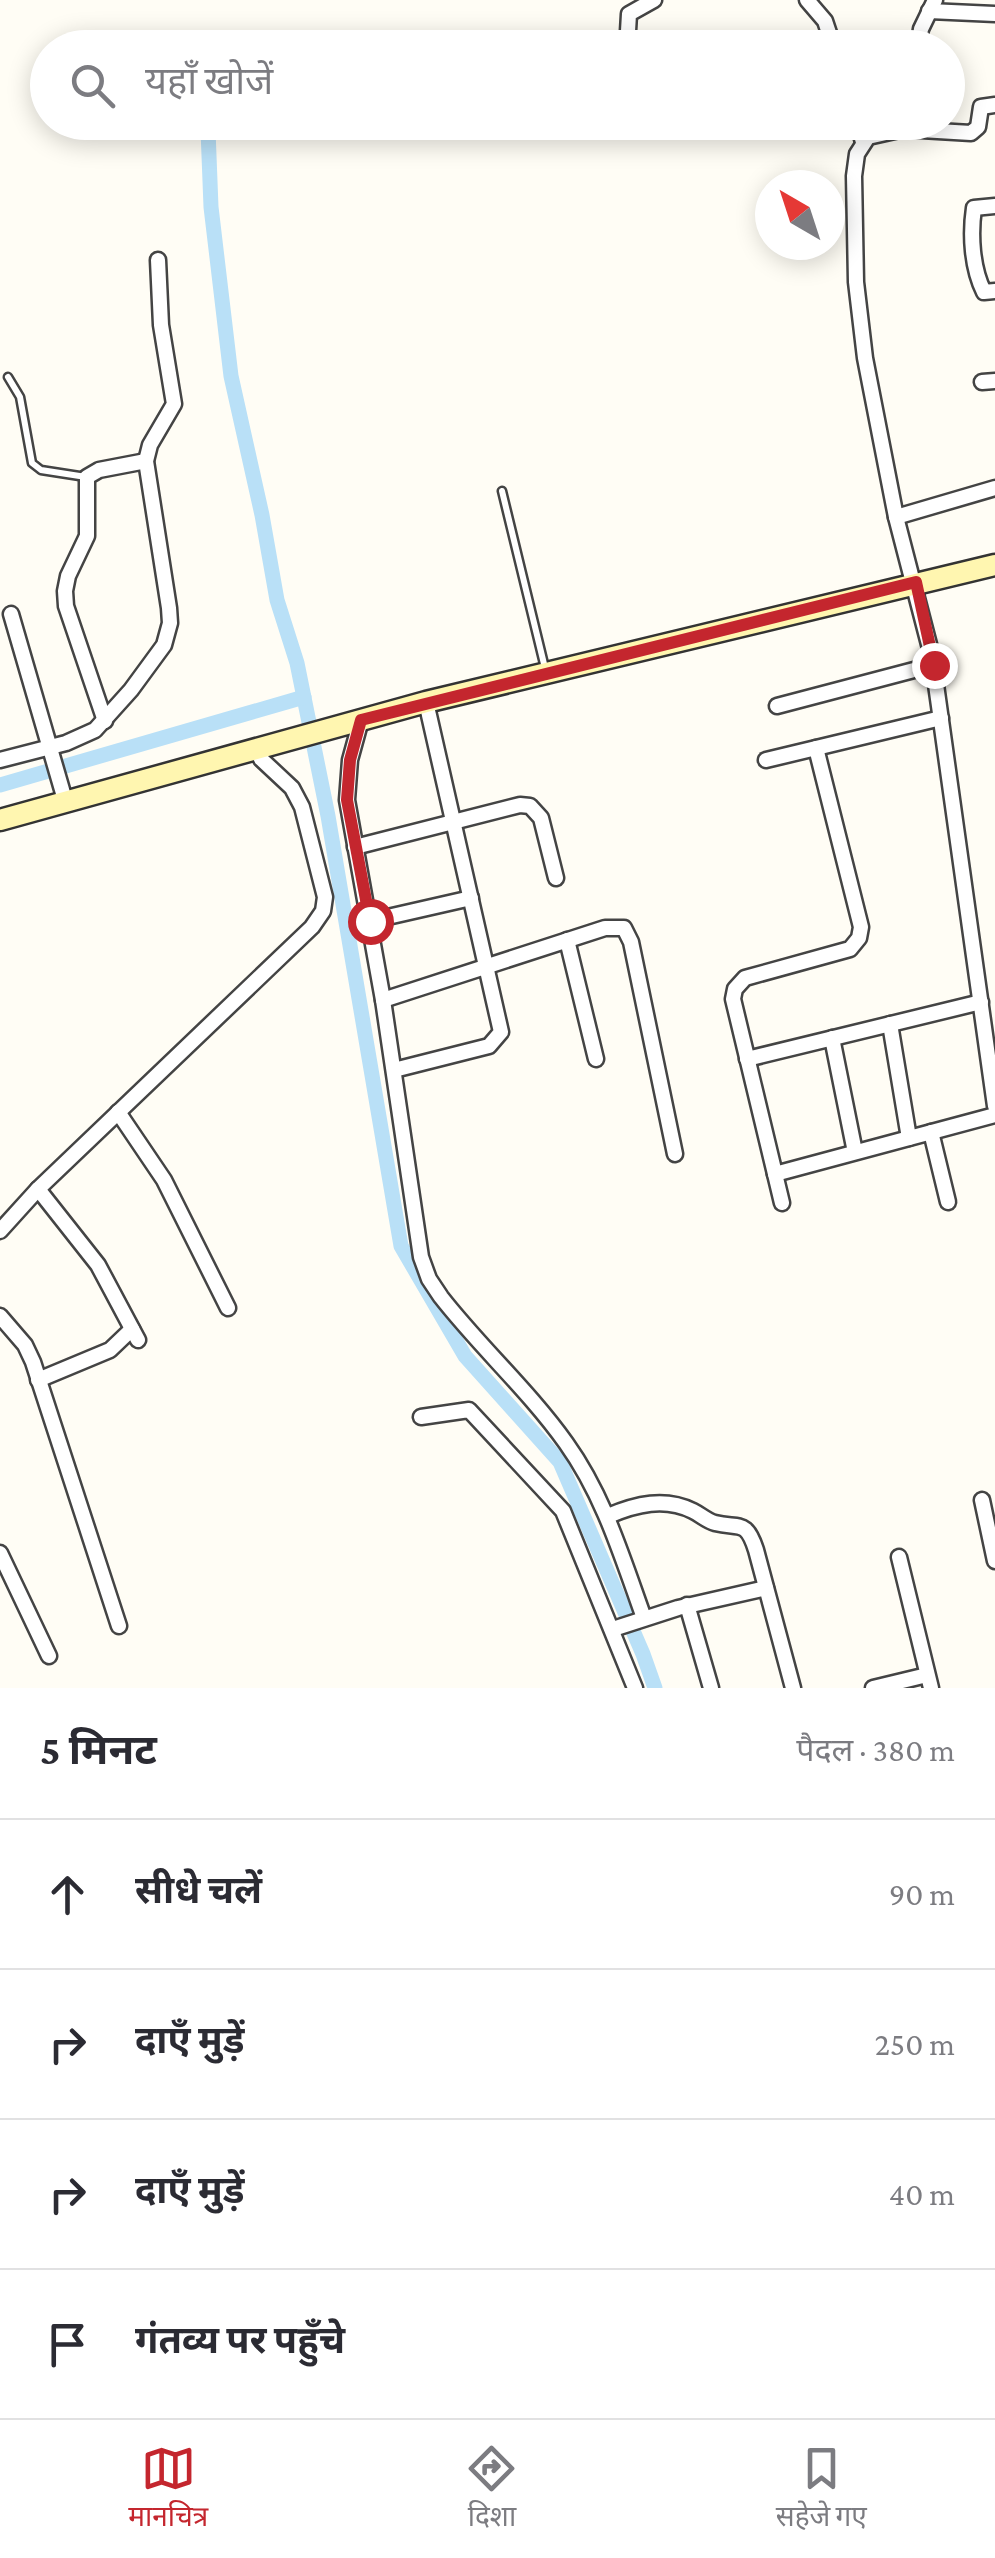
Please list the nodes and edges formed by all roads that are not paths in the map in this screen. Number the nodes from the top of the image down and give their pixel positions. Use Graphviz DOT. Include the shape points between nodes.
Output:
graph roads {
  1 [pos="654,0"];
  2 [pos="807,0"];
  3 [pos="932,6"];
  4 [pos="995,14"];
  5 [pos="628,30"];
  6 [pos="828,30"];
  7 [pos="921,30"];
  8 [pos="995,105"];
  9 [pos="965,132"];
  10 [pos="865,140"];
  11 [pos="863,142"];
  12 [pos="995,206"];
  13 [pos="158,260"];
  14 [pos="995,291"];
  15 [pos="8,378"];
  16 [pos="146,461"];
  17 [pos="87,477"];
  18 [pos="995,488"];
  19 [pos="502,491"];
  20 [pos="896,517"];
  21 [pos="995,565"];
  22 [pos="916,582"];
  23 [pos="11,614"];
  24 [pos="934,665"];
  25 [pos="546,674"];
  26 [pos="426,702"];
  27 [pos="777,706"];
  28 [pos="942,718"];
  29 [pos="105,721"];
  30 [pos="355,722"];
  31 [pos="50,747"];
  32 [pos="267,747"];
  33 [pos="816,748"];
  34 [pos="0,760"];
  35 [pos="766,760"];
  36 [pos="63,791"];
  37 [pos="0,820"];
  38 [pos="453,822"];
  39 [pos="355,847"];
  40 [pos="556,878"];
  41 [pos="471,898"];
  42 [pos="370,921"];
  43 [pos="567,940"];
  44 [pos="488,966"];
  45 [pos="383,1000"];
  46 [pos="981,1002"];
  47 [pos="890,1024"];
  48 [pos="832,1038"];
  49 [pos="596,1059"];
  50 [pos="747,1059"];
  51 [pos="394,1070"];
  52 [pos="995,1106"];
  53 [pos="118,1112"];
  54 [pos="995,1115"];
  55 [pos="930,1132"];
  56 [pos="910,1138"];
  57 [pos="855,1152"];
  58 [pos="675,1154"];
  59 [pos="775,1174"];
  60 [pos="38,1189"];
  61 [pos="948,1202"];
  62 [pos="782,1203"];
  63 [pos="0,1231"];
  64 [pos="228,1308"];
  65 [pos="0,1316"];
  66 [pos="38,1380"];
  67 [pos="420,1417"];
  68 [pos="982,1500"];
  69 [pos="608,1516"];
  70 [pos="0,1553"];
  71 [pos="899,1557"];
  72 [pos="995,1560"];
  73 [pos="766,1588"];
  74 [pos="686,1606"];
  75 [pos="640,1620"];
  76 [pos="120,1626"];
  77 [pos="616,1628"];
  78 [pos="49,1656"];
  79 [pos="929,1682"];
  80 [pos="635,1688"];
  81 [pos="711,1688"];
  82 [pos="794,1688"];
  83 [pos="873,1688"];
  1 -- 5 [label="street" via="629,14"];
  2 -- 6 [label="street"];
  3 -- 4 [label="street"];
  3 -- 7 [label="street"];
  8 -- 9 [label="street" via="978,110 978,127"];
  10 -- 11 [label="street"];
  11 -- 20 [label="street" via="854,176 856,282"];
  12 -- 14 [label="street" via="974,208 972,223 976,276 984,292"];
  13 -- 16 [label="street" via="174,404"];
  15 -- 17 [label="lane" via="20,397 32,463"];
  16 -- 17 [label="street"];
  16 -- 29 [label="street" via="170,623 151,666"];
  17 -- 29 [label="street" via="86,536 64,591"];
  18 -- 20 [label="street"];
  19 -- 25 [label="lane"];
  20 -- 22 [label="street"];
  21 -- 22 [label="street"];
  22 -- 24 [label="street"];
  22 -- 25 [label="street"];
  23 -- 31 [label="street"];
  24 -- 27 [label="street"];
  24 -- 28 [label="street"];
  25 -- 26 [label="street"];
  26 -- 30 [label="street"];
  26 -- 38 [label="street"];
  28 -- 33 [label="street"];
  28 -- 46 [label="street"];
  29 -- 31 [label="street"];
  30 -- 32 [label="street"];
  30 -- 39 [label="street" via="347,778"];
  31 -- 34 [label="street"];
  31 -- 36 [label="street"];
  32 -- 36 [label="street"];
  32 -- 53 [label="street" via="261,759 298,796 323,883 323,911"];
  33 -- 35 [label="street"];
  33 -- 50 [label="street" via="861,933 850,950 738,984 733,999"];
  36 -- 37 [label="street"];
  38 -- 39 [label="street"];
  38 -- 40 [label="street" via="530,806 541,818"];
  38 -- 41 [label="street"];
  39 -- 42 [label="street"];
  41 -- 42 [label="street"];
  41 -- 44 [label="street"];
  42 -- 45 [label="street"];
  43 -- 44 [label="street"];
  43 -- 49 [label="street"];
  43 -- 58 [label="street" via="616,926 629,934"];
  44 -- 45 [label="street"];
  44 -- 51 [label="street" via="500,1038"];
  45 -- 51 [label="street"];
  46 -- 47 [label="street"];
  46 -- 52 [label="street"];
  47 -- 48 [label="street"];
  47 -- 56 [label="street"];
  48 -- 50 [label="street"];
  48 -- 57 [label="street"];
  50 -- 59 [label="street"];
  51 -- 69 [label="street" via="429,1279 565,1442"];
  53 -- 60 [label="street"];
  53 -- 64 [label="street" via="164,1180"];
  54 -- 55 [label="street"];
  55 -- 56 [label="street"];
  55 -- 61 [label="street"];
  56 -- 57 [label="street"];
  57 -- 59 [label="street"];
  59 -- 62 [label="street"];
  60 -- 63 [label="street"];
  60 -- 66 [label="street" via="91,1255 135,1334"];
  65 -- 66 [label="street" via="24,1345"];
  66 -- 76 [label="street"];
  67 -- 77 [label="street" via="468,1410 553,1498"];
  68 -- 72 [label="street"];
  69 -- 73 [label="street" via="670,1503 712,1522 742,1526"];
  69 -- 75 [label="street"];
  70 -- 78 [label="street"];
  71 -- 79 [label="street"];
  73 -- 74 [label="street"];
  73 -- 82 [label="street"];
  74 -- 75 [label="street"];
  74 -- 81 [label="street"];
  75 -- 77 [label="street"];
  77 -- 80 [label="street"];
  79 -- 83 [label="street"];
}
